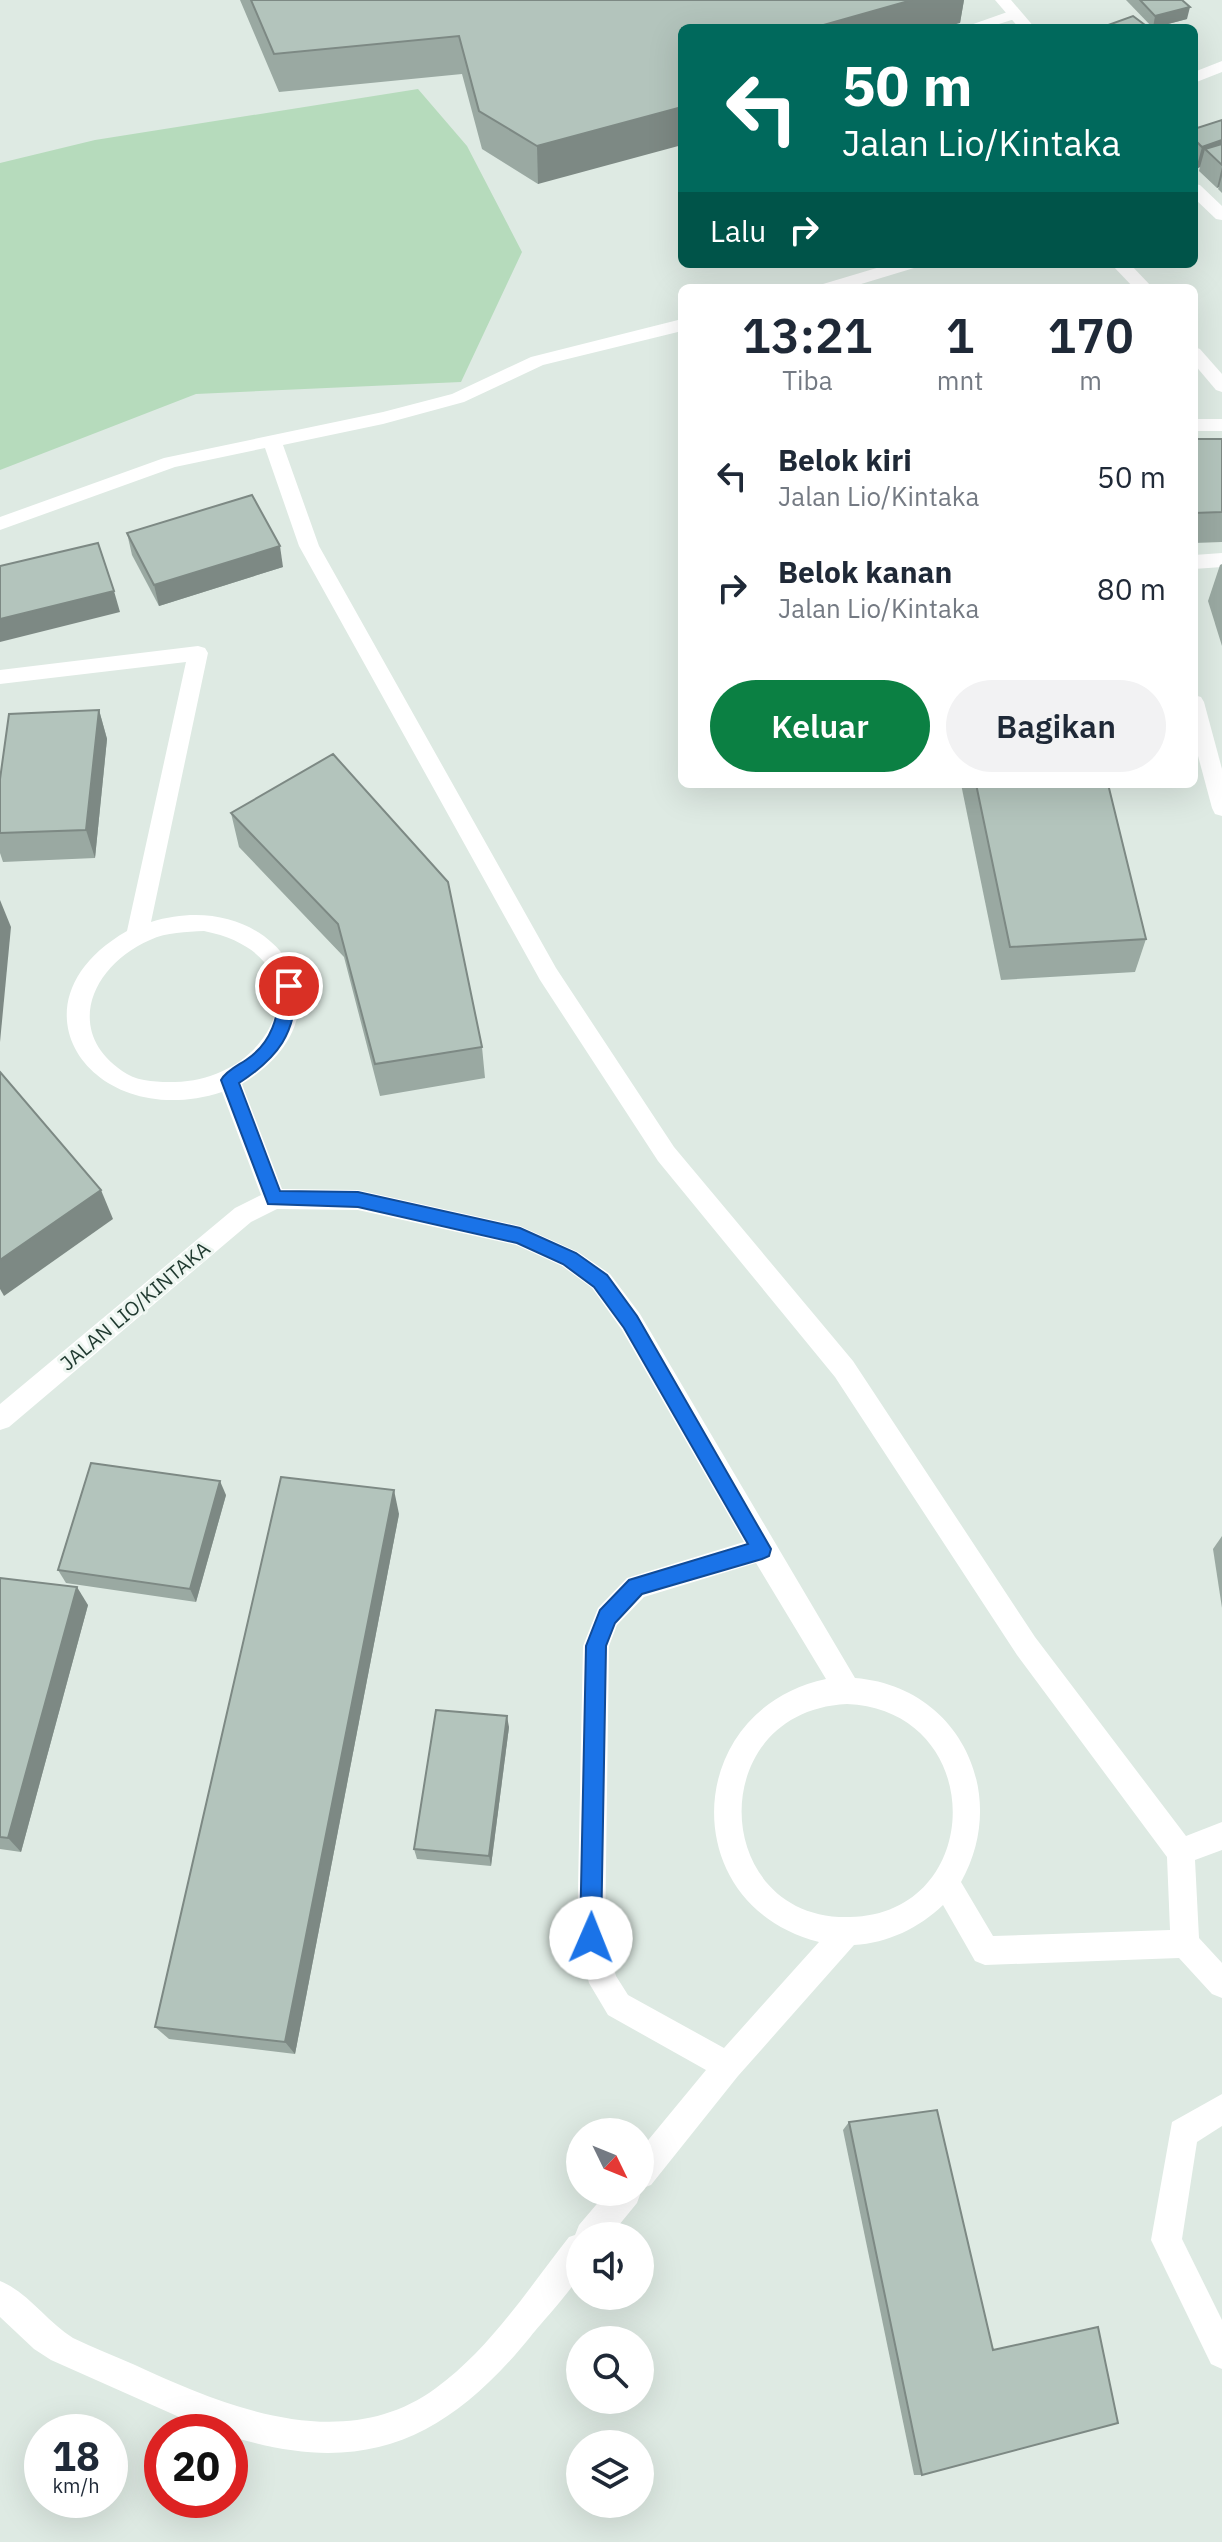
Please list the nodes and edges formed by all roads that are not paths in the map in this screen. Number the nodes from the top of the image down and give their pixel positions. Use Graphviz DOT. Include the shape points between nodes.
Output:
graph roads {
  1 [pos="1003,0"];
  2 [pos="1013,15"];
  3 [pos="983,24"];
  4 [pos="1023,24"];
  5 [pos="1222,66"];
  6 [pos="1198,76"];
  7 [pos="1198,193"];
  8 [pos="1222,215"];
  9 [pos="895,268"];
  10 [pos="1124,268"];
  11 [pos="842,284"];
  12 [pos="1140,284"];
  13 [pos="678,326"];
  14 [pos="1198,358"];
  15 [pos="1222,386"];
  16 [pos="1198,425"];
  17 [pos="1222,425"];
  18 [pos="272,441"];
  19 [pos="0,524"];
  20 [pos="1222,560"];
  21 [pos="1198,562"];
  22 [pos="0,677"];
  23 [pos="1198,717"];
  24 [pos="1222,808"];
  25 [pos="137,935"];
  26 [pos="229,1080"];
  27 [pos="274,1199"];
  28 [pos="0,1419"];
  29 [pos="762,1549"];
  30 [pos="847,1690"];
  31 [pos="1222,1836"];
  32 [pos="1181,1852"];
  33 [pos="947,1885"];
  34 [pos="847,1932"];
  35 [pos="1185,1944"];
  36 [pos="1222,1984"];
  37 [pos="728,2066"];
  38 [pos="1222,2109"];
  39 [pos="654,2157"];
  40 [pos="615,2206"];
  41 [pos="601,2222"];
  42 [pos="566,2265"];
  43 [pos="0,2296"];
  44 [pos="1222,2353"];
  1 -- 2 [label="street"];
  2 -- 3 [label="street"];
  2 -- 4 [label="street"];
  5 -- 6 [label="street"];
  7 -- 8 [label="street"];
  9 -- 11 [label="street"];
  10 -- 12 [label="street"];
  13 -- 18 [label="street" via="537,361 458,398"];
  14 -- 15 [label="street"];
  16 -- 17 [label="street"];
  18 -- 19 [label="street" via="171,462"];
  18 -- 32 [label="street" via="309,546 548,974 666,1154 844,1369 1026,1646"];
  20 -- 21 [label="street"];
  22 -- 25 [label="street" via="198,653"];
  23 -- 24 [label="street"];
  25 -- 26 [label="street" via="169,924 204,923 234,929 261,943 279,963 289,986 288,1013 277,1039 257,1062"];
  25 -- 26 [label="street" via="108,954 86,980 78,1023 94,1063 121,1082 155,1092 193,1091"];
  26 -- 27 [label="street"];
  27 -- 28 [label="street, JALAN LIO/KINTAKA" via="243,1215"];
  27 -- 29 [label="street, JALAN LIO/KINTAKA" via="358,1200 520,1236 570,1259 601,1281 631,1322"];
  29 -- 30 [label="street, JALAN LIO/KINTAKA"];
  29 -- 37 [label="street" via="636,1587 607,1617 596,1646 591,1938 603,1983 618,2005"];
  30 -- 33 [label="street" via="884,1697 917,1715 944,1743 962,1776 969,1814 963,1851"];
  30 -- 34 [label="street" via="811,1693 777,1708 750,1732 732,1764 725,1800 730,1838 746,1874 773,1903 808,1923"];
  31 -- 32 [label="street"];
  32 -- 35 [label="street"];
  33 -- 34 [label="street" via="920,1912 885,1928"];
  33 -- 35 [label="street" via="985,1951"];
  34 -- 37 [label="street"];
  35 -- 36 [label="street"];
  37 -- 39 [label="street"];
  38 -- 44 [label="street" via="1183,2133 1166,2240"];
  40 -- 41 [label="street"];
  42 -- 43 [label="street" via="465,2383 419,2417 355,2439 281,2436 192,2409 47,2339"];
}
